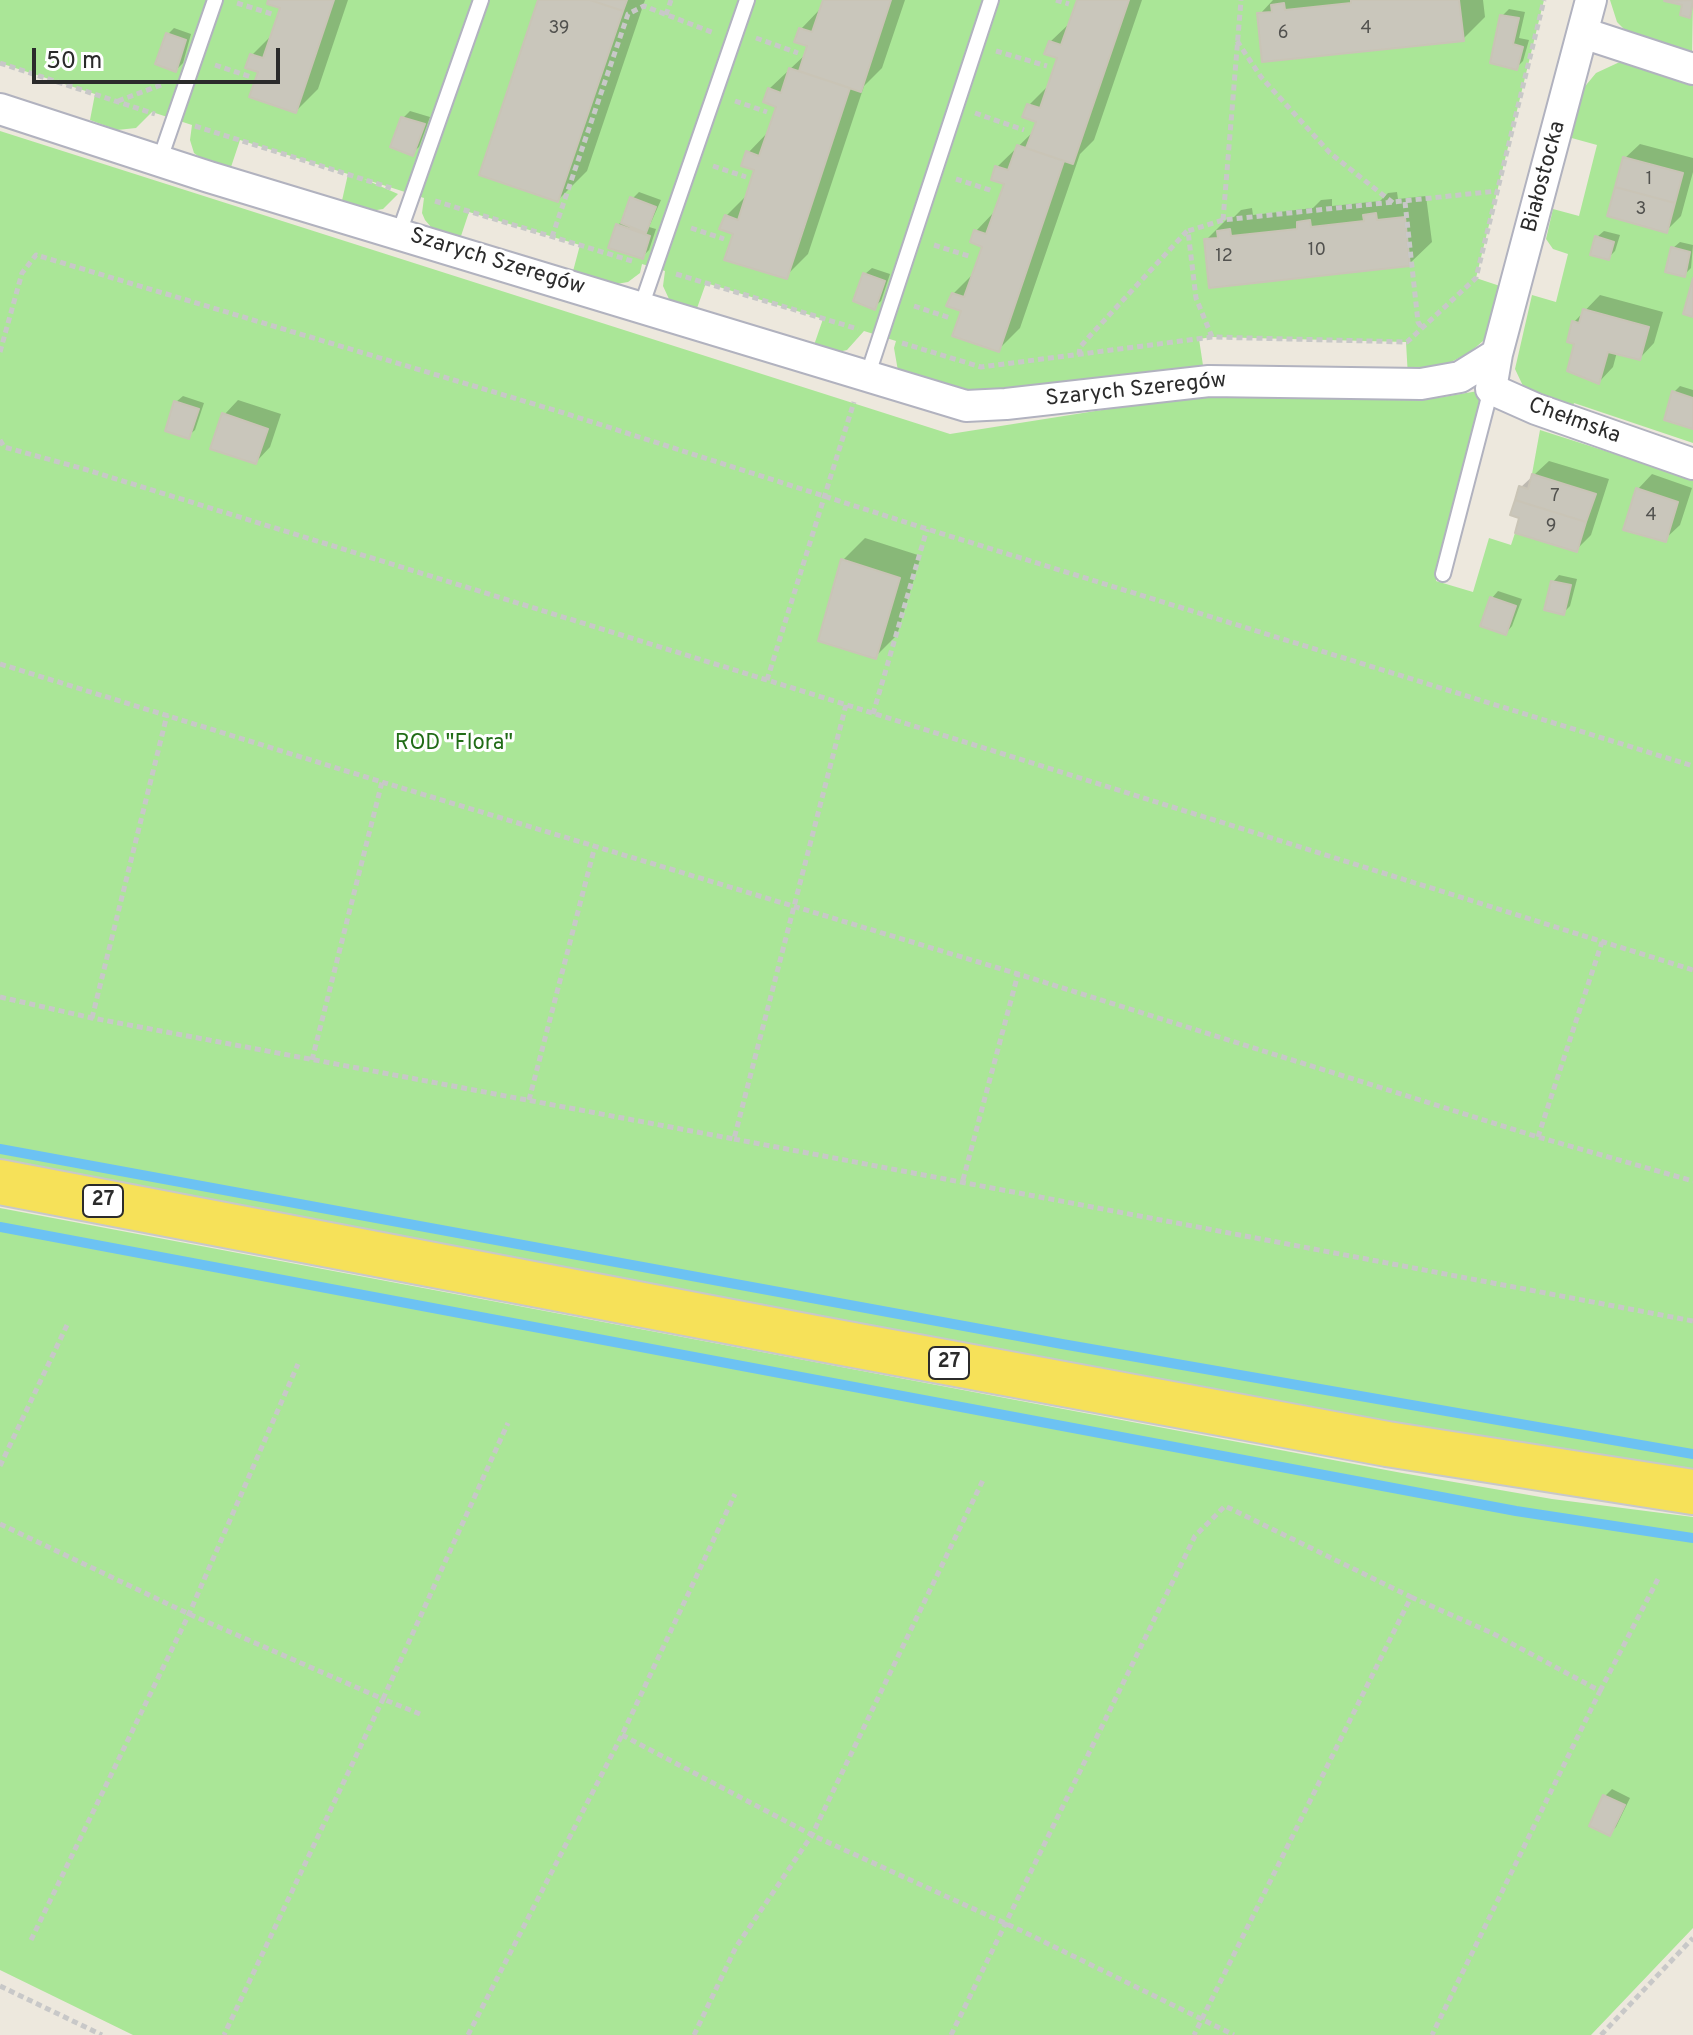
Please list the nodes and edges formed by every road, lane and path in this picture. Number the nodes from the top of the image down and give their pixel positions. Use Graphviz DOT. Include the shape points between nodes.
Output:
graph roads {
  1 [pos="215,0"];
  2 [pos="481,0"];
  3 [pos="671,0"];
  4 [pos="747,0"];
  5 [pos="991,0"];
  6 [pos="1056,0"];
  7 [pos="1241,0"];
  8 [pos="1544,0"];
  9 [pos="1591,0"];
  10 [pos="232,1"];
  11 [pos="1069,4"];
  12 [pos="272,14"];
  13 [pos="666,15"];
  14 [pos="1583,33"];
  15 [pos="752,37"];
  16 [pos="733,40"];
  17 [pos="1237,41"];
  18 [pos="995,51"];
  19 [pos="798,53"];
  20 [pos="0,63"];
  21 [pos="211,64"];
  22 [pos="1047,66"];
  23 [pos="1693,69"];
  24 [pos="251,77"];
  25 [pos="186,86"];
  26 [pos="730,100"];
  27 [pos="118,102"];
  28 [pos="0,109"];
  29 [pos="767,112"];
  30 [pos="974,112"];
  31 [pos="174,120"];
  32 [pos="1024,130"];
  33 [pos="159,162"];
  34 [pos="708,164"];
  35 [pos="746,177"];
  36 [pos="952,178"];
  37 [pos="993,191"];
  38 [pos="1498,191"];
  39 [pos="413,195"];
  40 [pos="1405,202"];
  41 [pos="1393,203"];
  42 [pos="1223,220"];
  43 [pos="686,226"];
  44 [pos="1188,231"];
  45 [pos="399,233"];
  46 [pos="552,237"];
  47 [pos="724,239"];
  48 [pos="930,243"];
  49 [pos="972,257"];
  50 [pos="654,268"];
  51 [pos="910,304"];
  52 [pos="641,307"];
  53 [pos="950,318"];
  54 [pos="1422,328"];
  55 [pos="880,336"];
  56 [pos="1212,337"];
  57 [pos="0,352"];
  58 [pos="1497,354"];
  59 [pos="1079,355"];
  60 [pos="865,376"];
  61 [pos="1491,389"];
  62 [pos="0,440"];
  63 [pos="1693,464"];
  64 [pos="823,495"];
  65 [pos="927,529"];
  66 [pos="1443,574"];
  67 [pos="0,664"];
  68 [pos="767,680"];
  69 [pos="846,705"];
  70 [pos="873,714"];
  71 [pos="167,715"];
  72 [pos="1693,766"];
  73 [pos="382,782"];
  74 [pos="595,846"];
  75 [pos="794,907"];
  76 [pos="1602,942"];
  77 [pos="1693,970"];
  78 [pos="1018,974"];
  79 [pos="0,997"];
  80 [pos="92,1018"];
  81 [pos="312,1060"];
  82 [pos="529,1100"];
  83 [pos="1538,1137"];
  84 [pos="734,1139"];
  85 [pos="963,1180"];
  86 [pos="1693,1181"];
  87 [pos="0,1182"];
  88 [pos="1693,1321"];
  89 [pos="68,1323"];
  90 [pos="298,1364"];
  91 [pos="508,1423"];
  92 [pos="0,1466"];
  93 [pos="983,1480"];
  94 [pos="1693,1492"];
  95 [pos="735,1494"];
  96 [pos="0,1524"];
  97 [pos="1659,1577"];
  98 [pos="1411,1597"];
  99 [pos="189,1614"];
  100 [pos="1600,1691"];
  101 [pos="383,1699"];
  102 [pos="420,1714"];
  103 [pos="622,1735"];
  104 [pos="812,1835"];
  105 [pos="1007,1924"];
  106 [pos="1693,1938"];
  107 [pos="31,1940"];
  108 [pos="0,1986"];
  109 [pos="1202,2019"];
  110 [pos="102,2035"];
  111 [pos="224,2035"];
  112 [pos="468,2035"];
  113 [pos="694,2035"];
  114 [pos="951,2035"];
  115 [pos="1194,2035"];
  116 [pos="1234,2035"];
  117 [pos="1432,2035"];
  118 [pos="1601,2035"];
  1 -- 25 [label="lane"];
  2 -- 39 [label="lane, Szarych Szeregów"];
  3 -- 13 [label="path"];
  4 -- 16 [label="lane"];
  5 -- 55 [label="lane"];
  6 -- 11 [label="path"];
  7 -- 17 [label="path"];
  8 -- 38 [label="path"];
  9 -- 14 [label="street, Białostocka"];
  10 -- 12 [label="path"];
  13 -- 16 [label="path"];
  13 -- 46 [label="path" via="644,6 628,14"];
  14 -- 23 [label="street"];
  14 -- 58 [label="street, Białostocka"];
  15 -- 19 [label="path"];
  16 -- 50 [label="lane"];
  17 -- 41 [label="path" via="1261,77 1319,142"];
  17 -- 42 [label="path"];
  18 -- 22 [label="path"];
  20 -- 27 [label="path"];
  21 -- 24 [label="path"];
  25 -- 27 [label="path" via="169,82"];
  25 -- 31 [label="lane"];
  26 -- 29 [label="path"];
  27 -- 31 [label="path"];
  28 -- 33 [label="street, Szarych Szeregów"];
  30 -- 32 [label="path"];
  31 -- 33 [label="lane"];
  31 -- 39 [label="path"];
  33 -- 45 [label="street, Szarych Szeregów"];
  34 -- 35 [label="path"];
  36 -- 37 [label="path"];
  38 -- 40 [label="path"];
  38 -- 54 [label="path" via="1476,278"];
  39 -- 45 [label="lane, Szarych Szeregów"];
  39 -- 46 [label="path"];
  40 -- 41 [label="path"];
  40 -- 54 [label="path"];
  41 -- 42 [label="path"];
  42 -- 44 [label="path"];
  43 -- 47 [label="path"];
  44 -- 56 [label="path" via="1196,298"];
  44 -- 59 [label="path" via="1087,339"];
  45 -- 52 [label="street, Szarych Szeregów"];
  46 -- 50 [label="path"];
  48 -- 49 [label="path"];
  50 -- 52 [label="lane"];
  50 -- 55 [label="path"];
  51 -- 53 [label="path"];
  52 -- 60 [label="street, Szarych Szeregów"];
  54 -- 56 [label="path" via="1407,342"];
  55 -- 59 [label="path" via="981,367"];
  55 -- 60 [label="lane"];
  56 -- 59 [label="path"];
  57 -- 64 [label="path" via="22,273 36,255"];
  58 -- 60 [label="street, Szarych Szeregów" via="1460,377 1421,384 1209,381 966,406"];
  58 -- 61 [label="street"];
  60 -- 64 [label="path"];
  61 -- 63 [label="street, Chełmska"];
  61 -- 66 [label="lane"];
  62 -- 68 [label="path" via="4,447"];
  64 -- 65 [label="path"];
  64 -- 68 [label="path"];
  65 -- 70 [label="path"];
  65 -- 72 [label="path"];
  67 -- 71 [label="path"];
  68 -- 69 [label="path"];
  69 -- 70 [label="path"];
  69 -- 75 [label="path"];
  70 -- 76 [label="path"];
  71 -- 73 [label="path"];
  71 -- 80 [label="path"];
  73 -- 74 [label="path"];
  73 -- 81 [label="path"];
  74 -- 75 [label="path"];
  74 -- 82 [label="path"];
  75 -- 78 [label="path"];
  75 -- 84 [label="path"];
  76 -- 77 [label="path"];
  76 -- 83 [label="path"];
  78 -- 83 [label="path"];
  78 -- 85 [label="path"];
  79 -- 80 [label="path"];
  80 -- 81 [label="path"];
  81 -- 82 [label="path"];
  82 -- 84 [label="path"];
  83 -- 86 [label="path"];
  84 -- 85 [label="path"];
  85 -- 88 [label="path"];
  87 -- 94 [label="main road, 27" via="1357,1439"];
  89 -- 92 [label="path"];
  90 -- 99 [label="path"];
  91 -- 101 [label="path"];
  93 -- 104 [label="path"];
  95 -- 103 [label="path"];
  96 -- 99 [label="path"];
  97 -- 100 [label="path"];
  98 -- 100 [label="path"];
  98 -- 105 [label="path" via="1225,1506 1195,1536"];
  98 -- 109 [label="path"];
  99 -- 101 [label="path"];
  99 -- 107 [label="path"];
  100 -- 117 [label="path"];
  101 -- 102 [label="path"];
  101 -- 111 [label="path"];
  103 -- 104 [label="path"];
  103 -- 112 [label="path"];
  104 -- 105 [label="path"];
  104 -- 113 [label="path" via="736,1947"];
  105 -- 109 [label="path"];
  105 -- 114 [label="path"];
  106 -- 118 [label="path"];
  108 -- 110 [label="path"];
  109 -- 115 [label="path"];
  109 -- 116 [label="path"];
}
